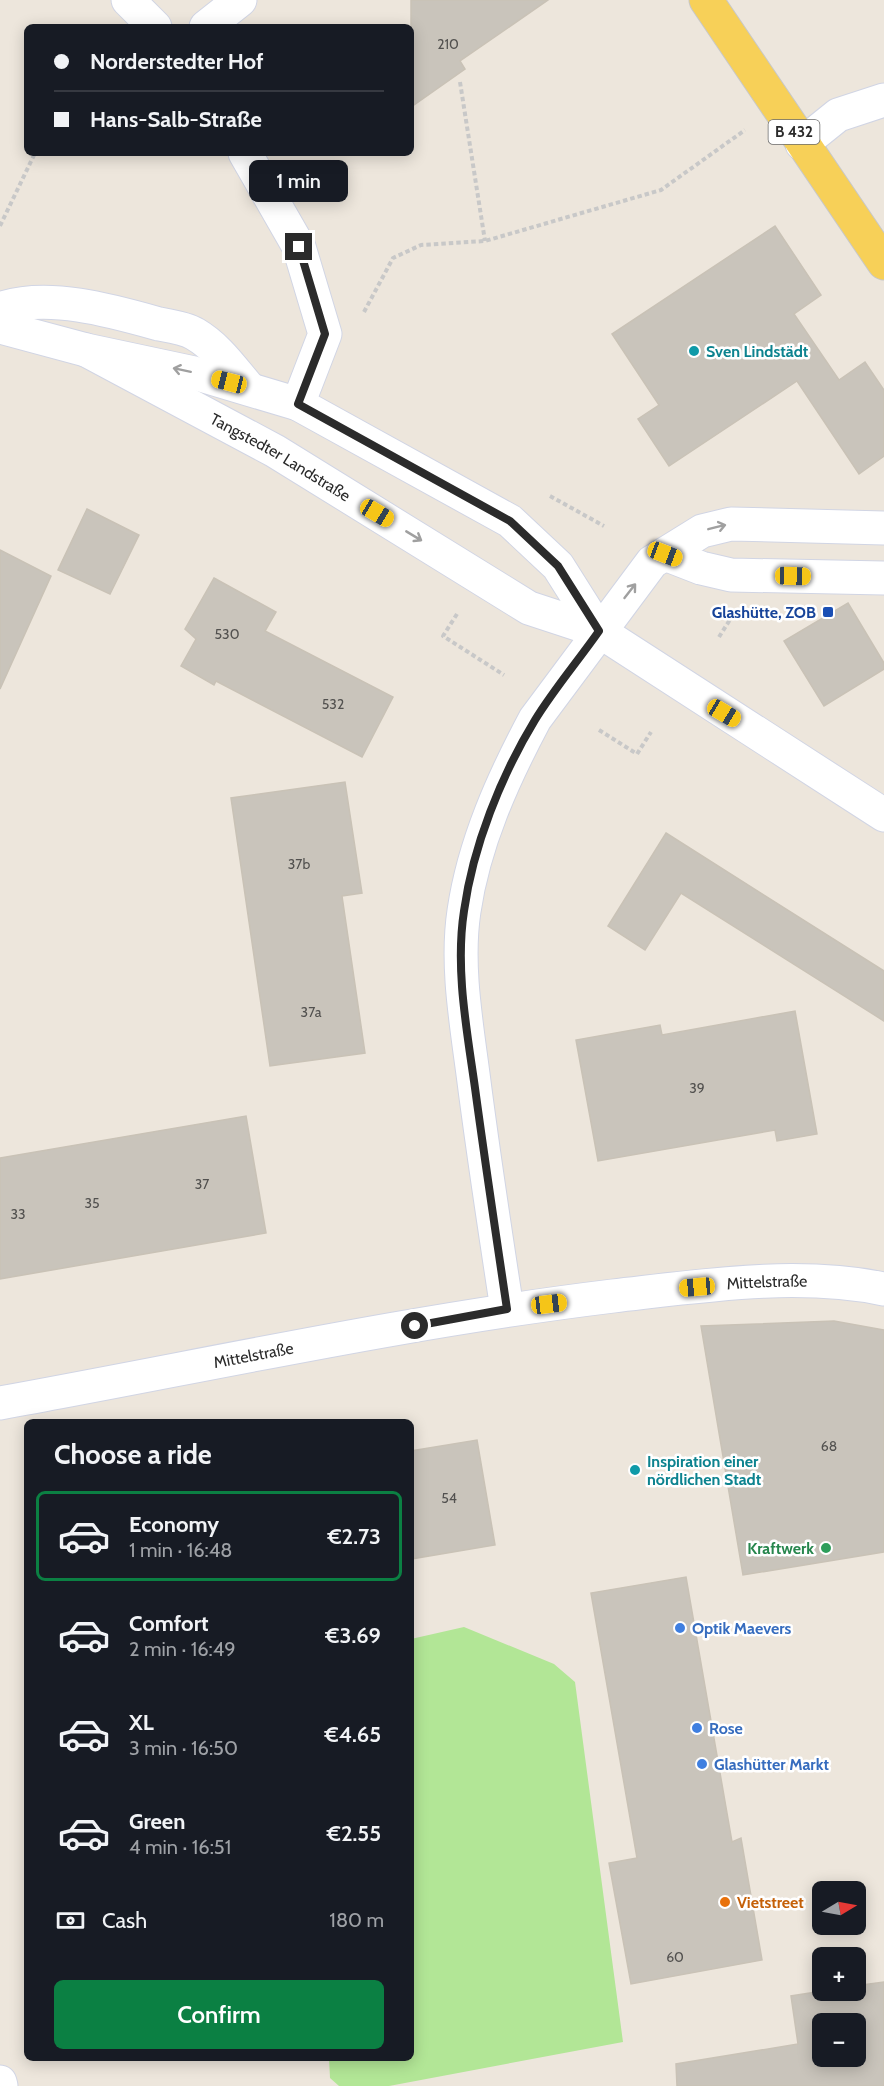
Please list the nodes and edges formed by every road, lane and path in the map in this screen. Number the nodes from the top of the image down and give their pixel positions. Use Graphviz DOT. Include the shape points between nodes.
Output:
graph roads {
  1 [pos="128,0"];
  2 [pos="240,0"];
  3 [pos="706,0"];
  4 [pos="152,24"];
  5 [pos="210,24"];
  6 [pos="460,82"];
  7 [pos="884,100"];
  8 [pos="777,107"];
  9 [pos="802,144"];
  10 [pos="34,156"];
  11 [pos="247,156"];
  12 [pos="0,226"];
  13 [pos="485,241"];
  14 [pos="884,263"];
  15 [pos="0,309"];
  16 [pos="0,327"];
  17 [pos="325,334"];
  18 [pos="86,350"];
  19 [pos="247,386"];
  20 [pos="298,404"];
  21 [pos="542,492"];
  22 [pos="604,526"];
  23 [pos="884,528"];
  24 [pos="665,554"];
  25 [pos="884,578"];
  26 [pos="460,610"];
  27 [pos="599,631"];
  28 [pos="504,675"];
  29 [pos="599,730"];
  30 [pos="651,732"];
  31 [pos="884,815"];
  32 [pos="884,1289"];
  33 [pos="507,1309"];
  34 [pos="0,1403"];
  1 -- 4 [label="street"];
  2 -- 5 [label="street"];
  3 -- 8 [label="main road, B 432"];
  6 -- 13 [label="path"];
  7 -- 9 [label="street" via="838,115"];
  8 -- 9 [label="main road, B 432"];
  8 -- 13 [label="path" via="661,190"];
  9 -- 14 [label="main road, B 432"];
  10 -- 12 [label="path"];
  11 -- 17 [label="street" via="299,247"];
  13 -- 17 [label="path" via="421,245 393,258 360,319"];
  15 -- 19 [label="street" via="62,303 194,333 223,356"];
  16 -- 18 [label="street, Tangstedter Landstraße"];
  17 -- 20 [label="street"];
  19 -- 18 [label="street, Tangstedter Landstraße, one-way"];
  18 -- 27 [label="street, Tangstedter Landstraße, one-way" via="275,451 529,608"];
  19 -- 20 [label="street, Tangstedter Landstraße"];
  20 -- 27 [label="street, Tangstedter Landstraße" via="510,521 558,566"];
  21 -- 22 [label="path"];
  24 -- 23 [label="street, one-way" via="702,531 731,524"];
  24 -- 25 [label="street" via="731,575"];
  27 -- 24 [label="street, one-way" via="652,562"];
  26 -- 28 [label="path" via="443,636"];
  27 -- 31 [label="street, Tangstedter Landstraße"];
  27 -- 33 [label="street" via="535,719 499,791 476,856 464,911 461,951 467,1027"];
  29 -- 30 [label="path" via="637,754"];
  32 -- 33 [label="street, Mittelstraße" via="825,1282 761,1282"];
  33 -- 34 [label="street, Mittelstraße"];
}
